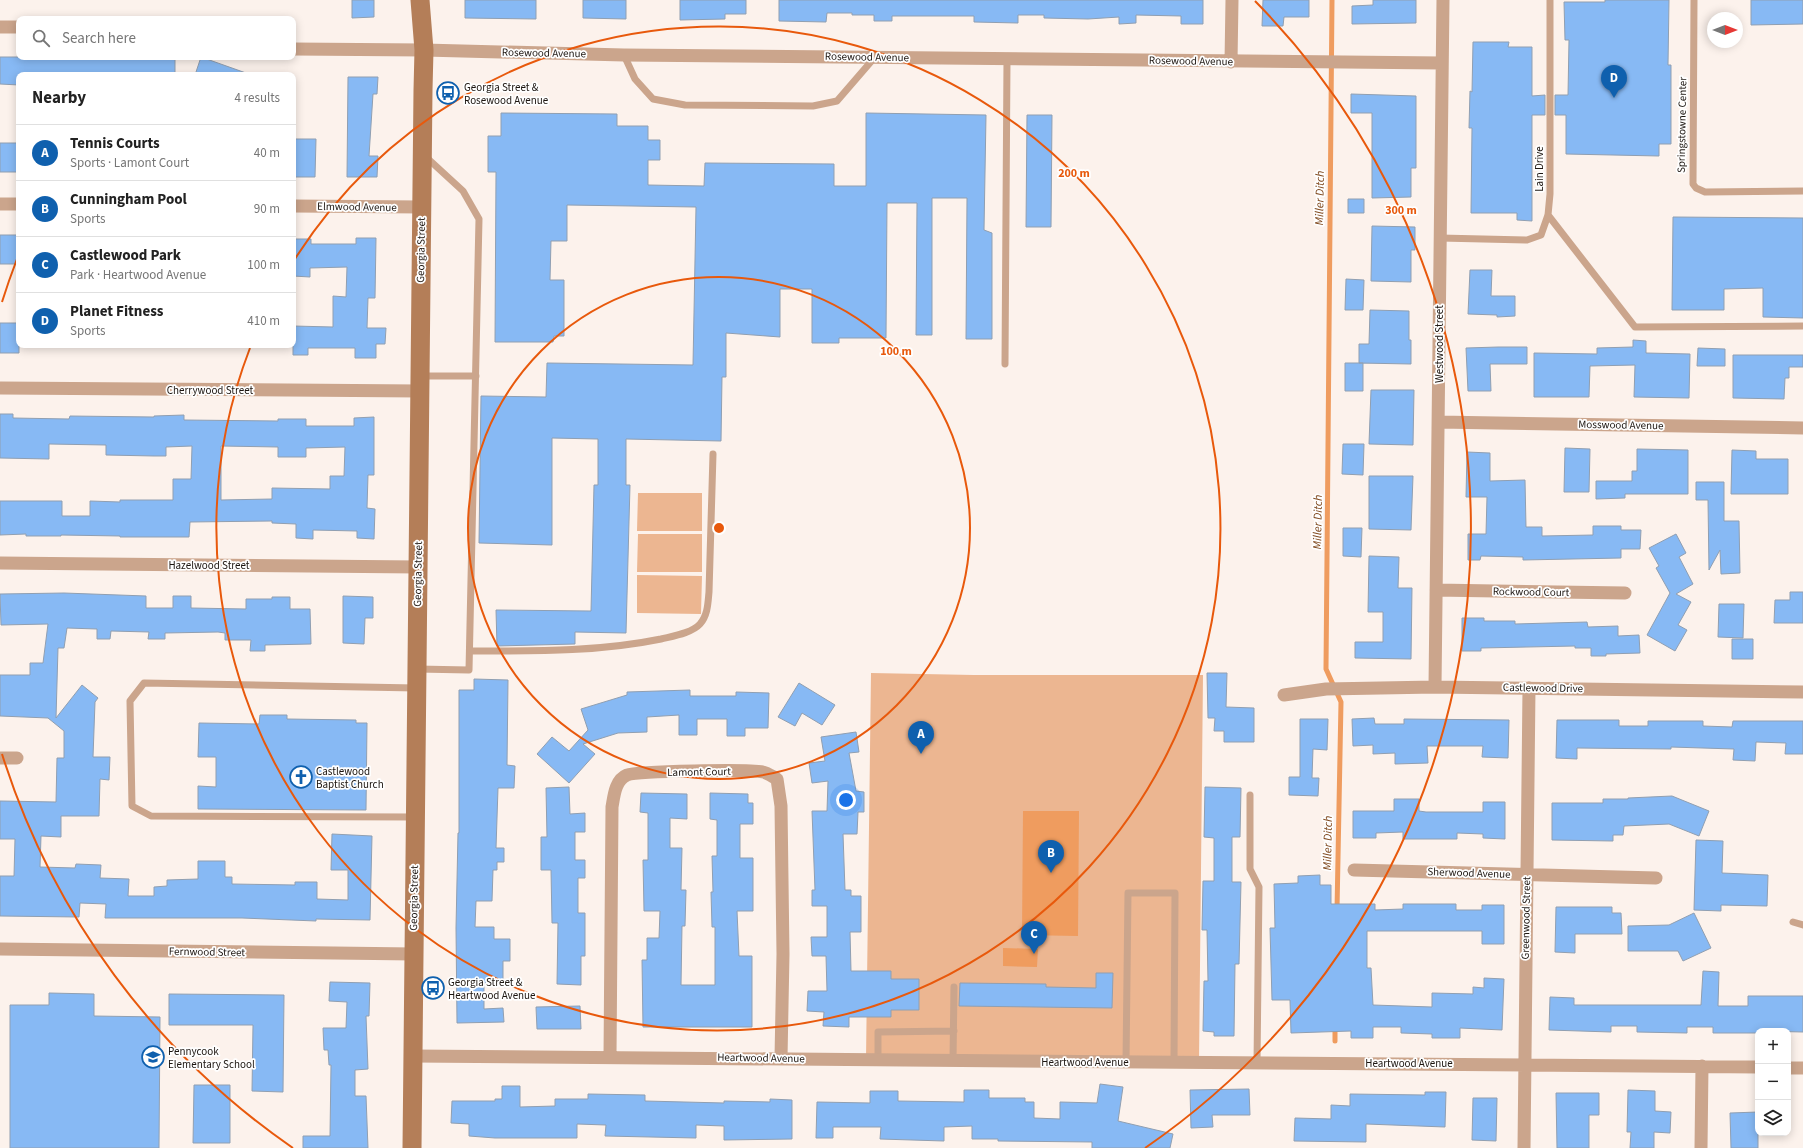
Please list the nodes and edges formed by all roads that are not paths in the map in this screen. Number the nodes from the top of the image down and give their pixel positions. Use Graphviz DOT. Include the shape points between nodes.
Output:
graph roads {
  1 [pos="420,0"];
  2 [pos="1232,0"];
  3 [pos="1443,0"];
  4 [pos="1550,0"];
  5 [pos="1694,0"];
  6 [pos="0,27"];
  7 [pos="16,27"];
  8 [pos="296,49"];
  9 [pos="424,50"];
  10 [pos="624,55"];
  11 [pos="875,57"];
  12 [pos="1007,59"];
  13 [pos="1231,62"];
  14 [pos="1442,63"];
  15 [pos="422,154"];
  16 [pos="1803,192"];
  17 [pos="0,204"];
  18 [pos="16,204"];
  19 [pos="296,206"];
  20 [pos="422,207"];
  21 [pos="1548,215"];
  22 [pos="1440,238"];
  23 [pos="1803,326"];
  24 [pos="1005,364"];
  25 [pos="476,376"];
  26 [pos="420,383"];
  27 [pos="0,388"];
  28 [pos="1439,422"];
  29 [pos="1803,428"];
  30 [pos="713,454"];
  31 [pos="0,563"];
  32 [pos="418,567"];
  33 [pos="1436,590"];
  34 [pos="1625,593"];
  35 [pos="470,652"];
  36 [pos="417,669"];
  37 [pos="1435,687"];
  38 [pos="417,688"];
  39 [pos="1529,688"];
  40 [pos="1803,692"];
  41 [pos="1284,695"];
  42 [pos="0,758"];
  43 [pos="17,758"];
  44 [pos="1250,795"];
  45 [pos="415,817"];
  46 [pos="1354,870"];
  47 [pos="1527,875"];
  48 [pos="1656,878"];
  49 [pos="1793,922"];
  50 [pos="1803,926"];
  51 [pos="0,949"];
  52 [pos="414,954"];
  53 [pos="954,987"];
  54 [pos="954,1031"];
  55 [pos="412,1056"];
  56 [pos="610,1057"];
  57 [pos="781,1058"];
  58 [pos="878,1060"];
  59 [pos="953,1061"];
  60 [pos="1126,1062"];
  61 [pos="1257,1062"];
  62 [pos="1174,1063"];
  63 [pos="1525,1064"];
  64 [pos="1702,1066"];
  65 [pos="1755,1067"];
  66 [pos="1791,1068"];
  67 [pos="1803,1068"];
  68 [pos="412,1148"];
  69 [pos="1524,1148"];
  70 [pos="1701,1148"];
  1 -- 9 [label="main road, Georgia Street"];
  2 -- 13 [label="street"];
  3 -- 14 [label="street, Westwood Street"];
  4 -- 21 [label="lane, Lain Drive"];
  5 -- 16 [label="lane, Springstowne Center" via="1693,184 1705,192"];
  6 -- 7 [label="street"];
  8 -- 9 [label="street, Rosewood Avenue"];
  9 -- 10 [label="street, Rosewood Avenue"];
  9 -- 15 [label="main road, Georgia Street"];
  10 -- 11 [label="street, Rosewood Avenue"];
  10 -- 11 [label="lane" via="635,79 653,99 692,105 813,106 837,100"];
  11 -- 12 [label="street, Rosewood Avenue"];
  12 -- 13 [label="street, Rosewood Avenue"];
  12 -- 24 [label="lane"];
  13 -- 14 [label="street, Rosewood Avenue"];
  14 -- 22 [label="street, Westwood Street"];
  15 -- 20 [label="main road, Georgia Street"];
  15 -- 25 [label="lane" via="463,191 479,219"];
  17 -- 18 [label="street"];
  19 -- 20 [label="street, Elmwood Avenue"];
  20 -- 26 [label="main road, Georgia Street"];
  21 -- 22 [label="lane, Lain Drive" via="1541,235 1527,240"];
  21 -- 23 [label="lane" via="1635,327"];
  22 -- 28 [label="street, Westwood Street"];
  25 -- 26 [label="lane"];
  25 -- 35 [label="lane"];
  26 -- 27 [label="street, Cherrywood Street"];
  26 -- 32 [label="main road, Georgia Street"];
  28 -- 29 [label="street, Mosswood Avenue"];
  28 -- 33 [label="street, Westwood Street"];
  30 -- 35 [label="lane" via="709,592 706,614 700,624 689,631 644,643 581,650"];
  31 -- 32 [label="street, Hazelwood Street"];
  32 -- 36 [label="main road, Georgia Street"];
  33 -- 34 [label="street, Rockwood Court"];
  33 -- 37 [label="street, Westwood Street"];
  35 -- 36 [label="lane" via="469,670"];
  36 -- 38 [label="main road, Georgia Street"];
  37 -- 39 [label="street, Castlewood Drive"];
  37 -- 41 [label="street, Castlewood Drive" via="1326,689"];
  38 -- 45 [label="main road, Georgia Street"];
  38 -- 45 [label="lane" via="144,683 130,701 132,806 150,816"];
  39 -- 40 [label="street, Castlewood Drive"];
  39 -- 47 [label="street, Greenwood Street"];
  42 -- 43 [label="street"];
  44 -- 61 [label="lane" via="1250,868 1259,887"];
  45 -- 52 [label="main road, Georgia Street"];
  46 -- 47 [label="street, Sherwood Avenue"];
  47 -- 48 [label="street, Sherwood Avenue"];
  47 -- 63 [label="street, Greenwood Street"];
  49 -- 50 [label="lane"];
  51 -- 52 [label="street, Fernwood Street"];
  52 -- 55 [label="main road, Georgia Street"];
  53 -- 54 [label="lane"];
  54 -- 58 [label="lane" via="878,1032"];
  54 -- 59 [label="lane"];
  55 -- 56 [label="street, Heartwood Avenue"];
  55 -- 68 [label="main road, Georgia Street"];
  56 -- 57 [label="street, Heartwood Avenue"];
  56 -- 57 [label="street, Lamont Court" via="612,807 616,785 626,775 733,771 763,772 777,779 781,806"];
  57 -- 58 [label="street, Heartwood Avenue"];
  58 -- 59 [label="street, Heartwood Avenue"];
  59 -- 60 [label="street, Heartwood Avenue"];
  60 -- 62 [label="street, Heartwood Avenue"];
  60 -- 62 [label="lane" via="1128,892 1175,893"];
  61 -- 62 [label="street, Heartwood Avenue"];
  61 -- 63 [label="street, Heartwood Avenue"];
  63 -- 64 [label="street, Heartwood Avenue"];
  63 -- 69 [label="street, Greenwood Street"];
  64 -- 65 [label="street, Heartwood Avenue"];
  64 -- 70 [label="street"];
  66 -- 67 [label="street"];
}
